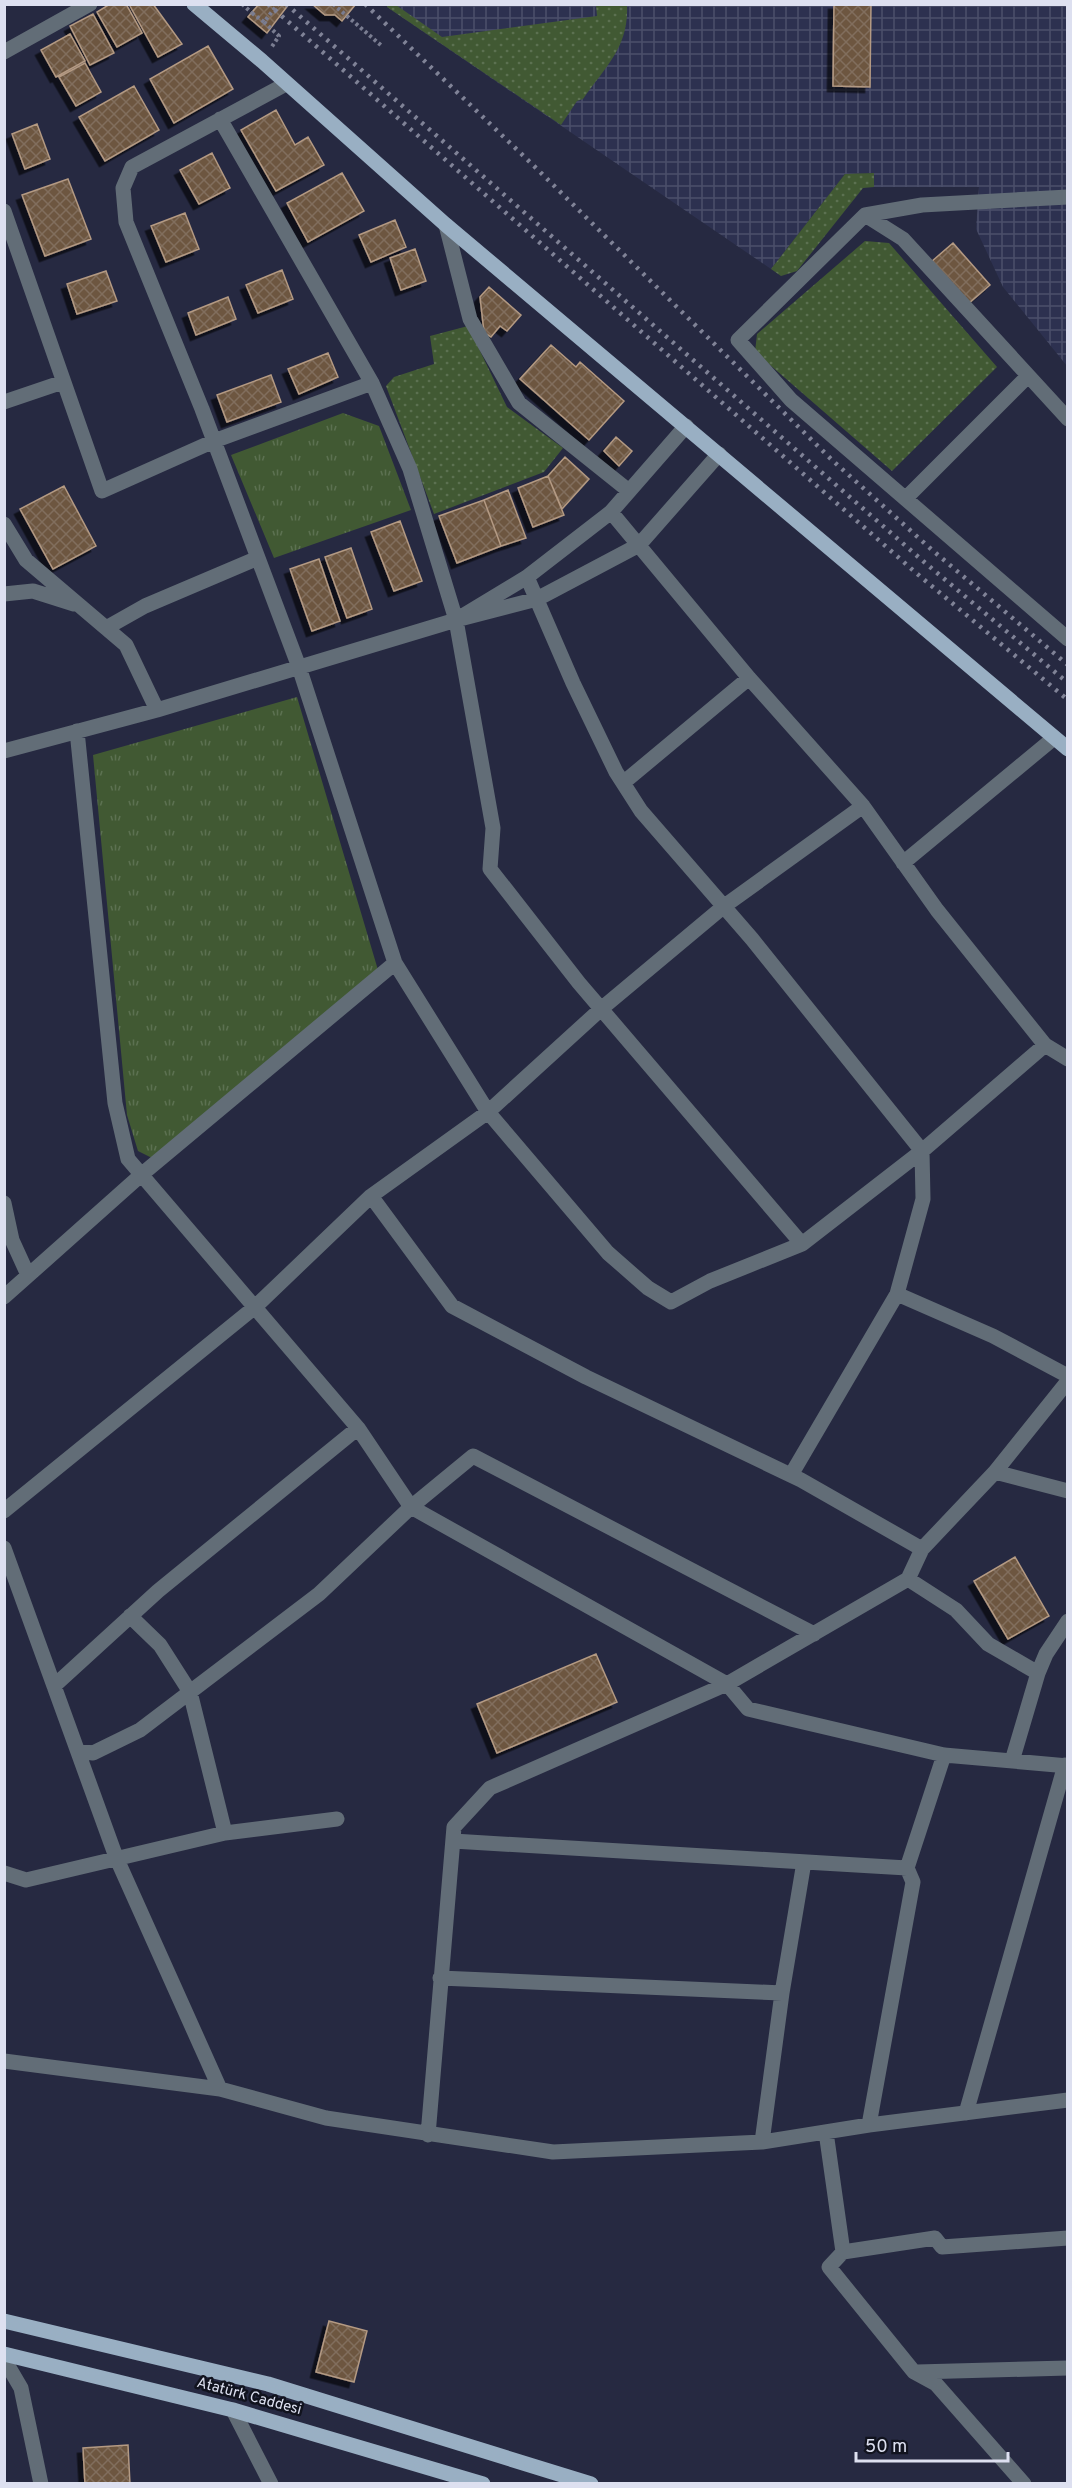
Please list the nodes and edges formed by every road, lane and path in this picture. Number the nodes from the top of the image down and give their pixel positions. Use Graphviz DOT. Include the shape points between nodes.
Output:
graph roads {
  1 [pos="90,4"];
  2 [pos="194,4"];
  3 [pos="242,4"];
  4 [pos="278,4"];
  5 [pos="333,4"];
  6 [pos="264,22"];
  7 [pos="270,28"];
  8 [pos="383,47"];
  9 [pos="4,52"];
  10 [pos="286,84"];
  11 [pos="220,119"];
  12 [pos="1068,197"];
  13 [pos="4,211"];
  14 [pos="865,216"];
  15 [pos="446,225"];
  16 [pos="1027,377"];
  17 [pos="63,382"];
  18 [pos="372,383"];
  19 [pos="4,402"];
  20 [pos="1068,419"];
  21 [pos="686,426"];
  22 [pos="214,441"];
  23 [pos="719,454"];
  24 [pos="629,491"];
  25 [pos="907,497"];
  26 [pos="611,512"];
  27 [pos="4,524"];
  28 [pos="639,545"];
  29 [pos="258,558"];
  30 [pos="527,577"];
  31 [pos="4,594"];
  32 [pos="537,599"];
  33 [pos="81,606"];
  34 [pos="456,620"];
  35 [pos="106,628"];
  36 [pos="1068,639"];
  37 [pos="299,667"];
  38 [pos="749,678"];
  39 [pos="157,710"];
  40 [pos="76,731"];
  41 [pos="1054,738"];
  42 [pos="1068,749"];
  43 [pos="4,751"];
  44 [pos="623,783"];
  45 [pos="862,806"];
  46 [pos="903,863"];
  47 [pos="723,907"];
  48 [pos="395,963"];
  49 [pos="601,1009"];
  50 [pos="1046,1045"];
  51 [pos="1068,1059"];
  52 [pos="488,1112"];
  53 [pos="922,1150"];
  54 [pos="141,1175"];
  55 [pos="371,1196"];
  56 [pos="4,1203"];
  57 [pos="802,1244"];
  58 [pos="28,1275"];
  59 [pos="897,1294"];
  60 [pos="4,1297"];
  61 [pos="255,1307"];
  62 [pos="1068,1376"];
  63 [pos="1068,1381"];
  64 [pos="358,1428"];
  65 [pos="995,1472"];
  66 [pos="791,1475"];
  67 [pos="1068,1491"];
  68 [pos="411,1507"];
  69 [pos="4,1511"];
  70 [pos="922,1549"];
  71 [pos="5,1550"];
  72 [pos="908,1579"];
  73 [pos="130,1616"];
  74 [pos="1068,1621"];
  75 [pos="814,1634"];
  76 [pos="1038,1673"];
  77 [pos="727,1684"];
  78 [pos="54,1686"];
  79 [pos="190,1692"];
  80 [pos="78,1751"];
  81 [pos="944,1755"];
  82 [pos="1012,1761"];
  83 [pos="1066,1766"];
  84 [pos="336,1819"];
  85 [pos="225,1833"];
  86 [pos="453,1841"];
  87 [pos="116,1857"];
  88 [pos="804,1862"];
  89 [pos="907,1868"];
  90 [pos="4,1873"];
  91 [pos="440,1978"];
  92 [pos="782,1993"];
  93 [pos="4,2061"];
  94 [pos="220,2089"];
  95 [pos="1068,2100"];
  96 [pos="966,2113"];
  97 [pos="869,2125"];
  98 [pos="826,2132"];
  99 [pos="428,2135"];
  100 [pos="762,2142"];
  101 [pos="1068,2238"];
  102 [pos="843,2252"];
  103 [pos="4,2320"];
  104 [pos="4,2354"];
  105 [pos="4,2359"];
  106 [pos="1068,2368"];
  107 [pos="914,2372"];
  108 [pos="233,2410"];
  109 [pos="41,2484"];
  110 [pos="271,2484"];
  111 [pos="483,2484"];
  112 [pos="591,2484"];
  113 [pos="1024,2484"];
  1 -- 9 [label="street"];
  2 -- 10 [label="main road"];
  3 -- 6 [label="path, bridge"];
  4 -- 6 [label="path, bridge"];
  5 -- 8 [label="path"];
  6 -- 7 [label="path, bridge"];
  10 -- 11 [label="street"];
  10 -- 15 [label="main road"];
  11 -- 18 [label="street"];
  11 -- 22 [label="street" via="132,167 123,188 126,222"];
  12 -- 14 [label="street" via="922,205"];
  13 -- 17 [label="street"];
  14 -- 16 [label="street" via="903,239"];
  14 -- 25 [label="street" via="738,340 791,400"];
  15 -- 21 [label="main road"];
  15 -- 24 [label="street" via="470,319 519,403"];
  16 -- 20 [label="street"];
  16 -- 25 [label="street"];
  17 -- 19 [label="street"];
  17 -- 22 [label="street" via="102,491"];
  18 -- 22 [label="street"];
  18 -- 34 [label="street" via="410,469"];
  21 -- 23 [label="main road"];
  21 -- 24 [label="street"];
  22 -- 29 [label="street"];
  23 -- 28 [label="street"];
  23 -- 41 [label="main road"];
  24 -- 26 [label="street"];
  25 -- 36 [label="street"];
  26 -- 28 [label="street"];
  26 -- 30 [label="street"];
  27 -- 33 [label="street" via="26,560"];
  28 -- 32 [label="street"];
  28 -- 38 [label="street"];
  29 -- 35 [label="street" via="145,606"];
  29 -- 37 [label="street"];
  30 -- 32 [label="street"];
  30 -- 34 [label="street"];
  31 -- 33 [label="street" via="33,591"];
  32 -- 34 [label="street"];
  32 -- 44 [label="street"];
  33 -- 35 [label="street"];
  34 -- 37 [label="street"];
  34 -- 49 [label="street" via="493,828 490,869"];
  35 -- 39 [label="street" via="126,645"];
  37 -- 39 [label="street"];
  37 -- 48 [label="street"];
  38 -- 44 [label="street"];
  38 -- 45 [label="street"];
  39 -- 40 [label="street"];
  40 -- 43 [label="street"];
  40 -- 54 [label="street" via="115,1103 128,1159"];
  41 -- 42 [label="main road"];
  41 -- 46 [label="street"];
  44 -- 47 [label="street" via="641,811"];
  45 -- 46 [label="street"];
  45 -- 47 [label="street"];
  46 -- 50 [label="street"];
  47 -- 49 [label="street"];
  47 -- 53 [label="street"];
  48 -- 52 [label="street"];
  48 -- 54 [label="street"];
  49 -- 52 [label="street"];
  49 -- 57 [label="street"];
  50 -- 51 [label="street"];
  50 -- 53 [label="street"];
  52 -- 55 [label="street"];
  52 -- 57 [label="street" via="608,1253 648,1288 671,1302 710,1281"];
  53 -- 57 [label="street"];
  53 -- 59 [label="street" via="923,1199"];
  54 -- 58 [label="street"];
  54 -- 61 [label="street"];
  55 -- 61 [label="street"];
  55 -- 66 [label="street" via="452,1306 586,1377"];
  56 -- 58 [label="street" via="12,1240"];
  58 -- 60 [label="street"];
  59 -- 62 [label="street" via="993,1336"];
  59 -- 66 [label="street"];
  61 -- 64 [label="street"];
  61 -- 69 [label="street"];
  63 -- 65 [label="street"];
  64 -- 68 [label="street"];
  64 -- 73 [label="street"];
  65 -- 67 [label="street"];
  65 -- 70 [label="street"];
  66 -- 70 [label="street"];
  68 -- 75 [label="street" via="473,1456"];
  68 -- 77 [label="street"];
  68 -- 79 [label="street" via="319,1594"];
  70 -- 72 [label="street"];
  71 -- 78 [label="street"];
  72 -- 75 [label="street"];
  72 -- 76 [label="street" via="956,1610 988,1644"];
  73 -- 78 [label="street"];
  73 -- 79 [label="street" via="160,1645"];
  74 -- 76 [label="street"];
  75 -- 77 [label="street"];
  76 -- 82 [label="street"];
  77 -- 81 [label="street" via="748,1709"];
  77 -- 86 [label="street" via="490,1788 454,1827"];
  78 -- 80 [label="street"];
  79 -- 80 [label="street" via="140,1730 93,1753"];
  79 -- 85 [label="street"];
  80 -- 87 [label="street"];
  81 -- 82 [label="street"];
  81 -- 89 [label="street"];
  82 -- 83 [label="street"];
  83 -- 96 [label="street"];
  84 -- 85 [label="street"];
  85 -- 87 [label="street"];
  86 -- 88 [label="street"];
  86 -- 91 [label="street"];
  87 -- 90 [label="street" via="26,1880"];
  87 -- 94 [label="street"];
  88 -- 89 [label="street"];
  88 -- 92 [label="street"];
  89 -- 97 [label="street" via="913,1882"];
  91 -- 92 [label="street"];
  91 -- 99 [label="street"];
  92 -- 100 [label="street"];
  93 -- 94 [label="street"];
  94 -- 99 [label="street" via="326,2118"];
  95 -- 96 [label="street"];
  96 -- 97 [label="street"];
  97 -- 98 [label="street"];
  98 -- 100 [label="street"];
  98 -- 102 [label="street"];
  99 -- 100 [label="street" via="553,2152"];
  101 -- 102 [label="street" via="942,2247 935,2238"];
  102 -- 107 [label="street" via="829,2267"];
  103 -- 112 [label="main road" via="268,2384"];
  104 -- 108 [label="main road, Atatürk Caddesi"];
  105 -- 109 [label="street" via="21,2388"];
  106 -- 107 [label="street"];
  107 -- 113 [label="street" via="936,2384"];
  108 -- 110 [label="street"];
  108 -- 111 [label="main road, Atatürk Caddesi"];
}
